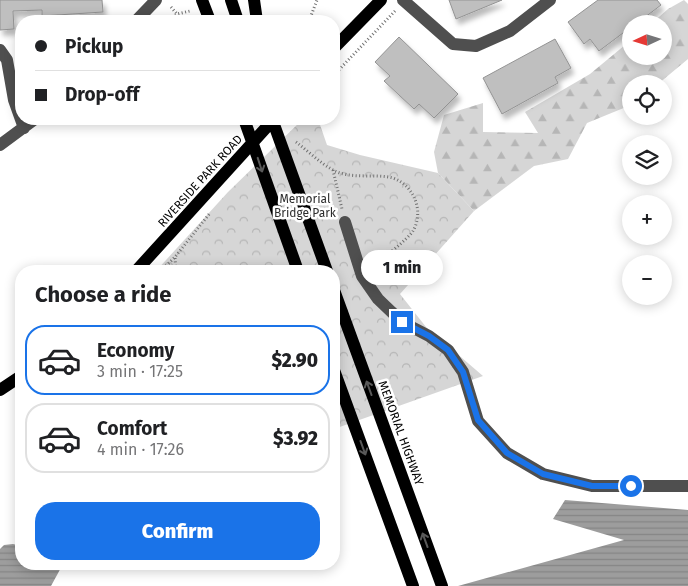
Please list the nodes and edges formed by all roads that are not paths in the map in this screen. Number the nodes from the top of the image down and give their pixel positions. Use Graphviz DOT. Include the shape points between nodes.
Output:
graph roads {
  1 [pos="156,0"];
  2 [pos="202,0"];
  3 [pos="230,0"];
  4 [pos="254,0"];
  5 [pos="381,0"];
  6 [pos="404,0"];
  7 [pos="550,0"];
  8 [pos="142,15"];
  9 [pos="208,15"];
  10 [pos="236,15"];
  11 [pos="256,15"];
  12 [pos="340,42"];
  13 [pos="0,50"];
  14 [pos="15,103"];
  15 [pos="23,125"];
  16 [pos="27,125"];
  17 [pos="246,125"];
  18 [pos="268,125"];
  19 [pos="275,125"];
  20 [pos="283,125"];
  21 [pos="24,128"];
  22 [pos="0,145"];
  23 [pos="290,172"];
  24 [pos="345,222"];
  25 [pos="142,265"];
  26 [pos="296,265"];
  27 [pos="325,265"];
  28 [pos="340,306"];
  29 [pos="15,380"];
  30 [pos="340,386"];
  31 [pos="0,390"];
  32 [pos="688,486"];
  33 [pos="413,586"];
  34 [pos="442,586"];
  1 -- 8 [label="street"];
  2 -- 9 [label="main road"];
  3 -- 10 [label="main road"];
  4 -- 11 [label="main road"];
  5 -- 12 [label="main road"];
  6 -- 7 [label="street" via="454,44 476,46 510,31"];
  13 -- 14 [label="street" via="7,60"];
  15 -- 21 [label="street"];
  16 -- 21 [label="street"];
  17 -- 26 [label="main road, one-way"];
  18 -- 25 [label="main road, RIVERSIDE PARK ROAD"];
  19 -- 23 [label="main road"];
  20 -- 23 [label="main road"];
  21 -- 22 [label="street"];
  23 -- 27 [label="main road"];
  24 -- 32 [label="street" via="362,276 378,299 402,322 448,350 463,372 478,420 507,453 543,474 592,486"];
  34 -- 28 [label="main road, MEMORIAL HIGHWAY, one-way"];
  29 -- 31 [label="main road"];
  30 -- 33 [label="main road, one-way"];
}
